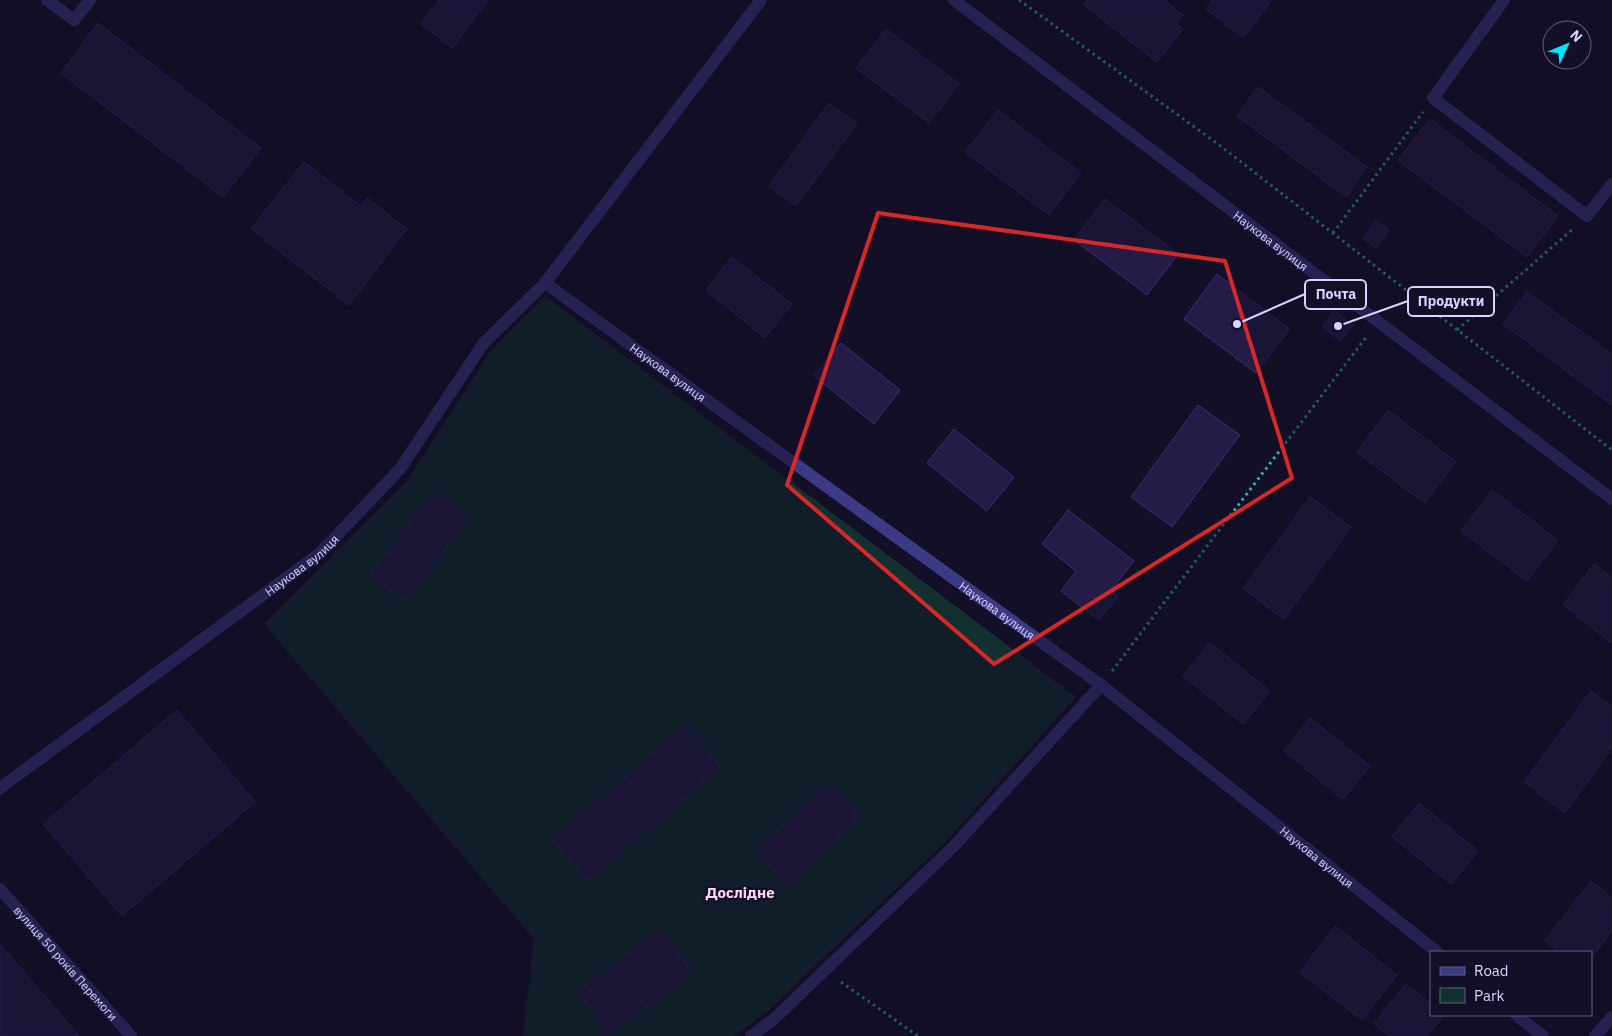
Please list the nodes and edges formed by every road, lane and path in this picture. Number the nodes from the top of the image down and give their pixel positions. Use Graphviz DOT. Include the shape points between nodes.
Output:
graph roads {
  1 [pos="47,0"];
  2 [pos="90,0"];
  3 [pos="761,0"];
  4 [pos="954,0"];
  5 [pos="1019,0"];
  6 [pos="1504,0"];
  7 [pos="1434,98"];
  8 [pos="1612,184"];
  9 [pos="1587,216"];
  10 [pos="1333,234"];
  11 [pos="545,284"];
  12 [pos="1378,321"];
  13 [pos="1457,330"];
  14 [pos="1612,450"];
  15 [pos="1612,499"];
  16 [pos="1102,685"];
  17 [pos="0,788"];
  18 [pos="0,889"];
  19 [pos="1436,951"];
  20 [pos="825,970"];
  21 [pos="1517,1016"];
  22 [pos="1612,1017"];
  23 [pos="131,1036"];
  24 [pos="751,1036"];
  25 [pos="918,1036"];
  26 [pos="1543,1036"];
  27 [pos="1595,1036"];
  1 -- 2 [label="street" via="74,20"];
  3 -- 11 [label="street, Наукова вулиця"];
  4 -- 12 [label="street, Наукова вулиця"];
  5 -- 10 [label="path" via="1218,144"];
  6 -- 7 [label="street"];
  7 -- 9 [label="street"];
  7 -- 10 [label="path"];
  8 -- 9 [label="street"];
  9 -- 13 [label="path"];
  10 -- 13 [label="path"];
  11 -- 16 [label="street, Наукова вулиця"];
  11 -- 17 [label="street, Наукова вулиця" via="483,344 400,469 320,553"];
  12 -- 15 [label="street, Наукова вулиця"];
  12 -- 16 [label="path"];
  13 -- 14 [label="path"];
  16 -- 19 [label="street, Наукова вулиця"];
  16 -- 20 [label="street" via="953,847"];
  18 -- 23 [label="street, вулиця 50 років Перемоги"];
  20 -- 24 [label="street" via="774,1020"];
  20 -- 25 [label="path"];
  21 -- 26 [label="street"];
  22 -- 27 [label="street"];
}
